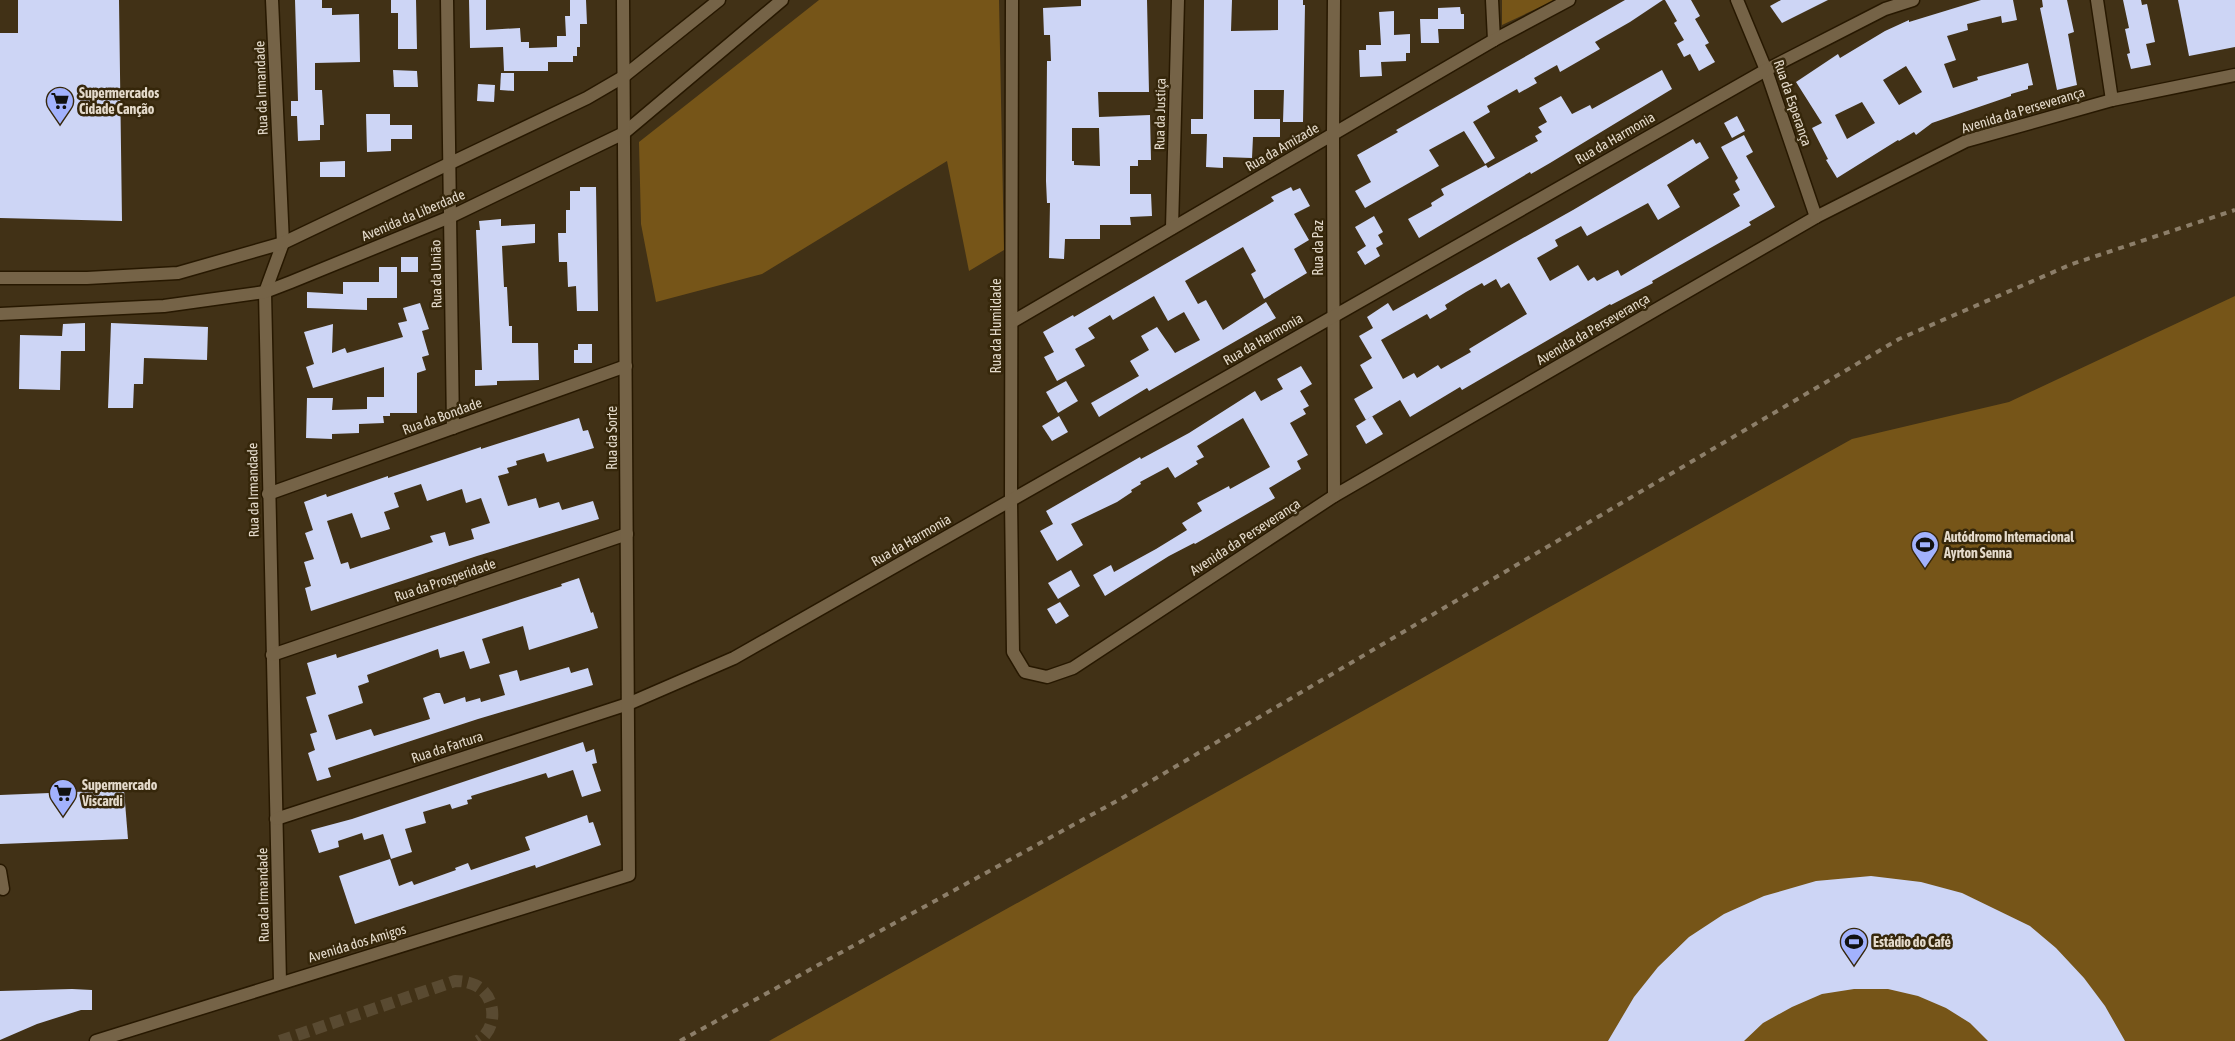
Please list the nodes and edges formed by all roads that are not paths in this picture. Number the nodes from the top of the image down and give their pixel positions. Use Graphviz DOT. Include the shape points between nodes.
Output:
graph roads {
  1 [pos="272,0"];
  2 [pos="447,0"];
  3 [pos="623,0"];
  4 [pos="719,0"];
  5 [pos="782,0"];
  6 [pos="1012,0"];
  7 [pos="1178,0"];
  8 [pos="1334,0"];
  9 [pos="1492,0"];
  10 [pos="1569,0"];
  11 [pos="1737,0"];
  12 [pos="1913,0"];
  13 [pos="2097,0"];
  14 [pos="1494,40"];
  15 [pos="1766,70"];
  16 [pos="2235,75"];
  17 [pos="623,77"];
  18 [pos="2112,100"];
  19 [pos="624,133"];
  20 [pos="1333,134"];
  21 [pos="450,162"];
  22 [pos="450,217"];
  23 [pos="1816,217"];
  24 [pos="1172,228"];
  25 [pos="283,243"];
  26 [pos="0,278"];
  27 [pos="265,292"];
  28 [pos="0,314"];
  29 [pos="1333,316"];
  30 [pos="1012,322"];
  31 [pos="626,366"];
  32 [pos="453,428"];
  33 [pos="268,494"];
  34 [pos="1334,496"];
  35 [pos="1011,501"];
  36 [pos="627,534"];
  37 [pos="1013,652"];
  38 [pos="272,655"];
  39 [pos="628,704"];
  40 [pos="276,819"];
  41 [pos="0,871"];
  42 [pos="629,875"];
  43 [pos="3,889"];
  44 [pos="280,982"];
  45 [pos="96,1041"];
  1 -- 25 [label="street, Rua da Irmandade"];
  2 -- 21 [label="street, Rua da União"];
  3 -- 17 [label="street, Rua da Sorte"];
  4 -- 17 [label="street, Avenida da Liberdade"];
  5 -- 19 [label="street, Avenida da Liberdade"];
  6 -- 30 [label="street, Rua da Humildade"];
  7 -- 24 [label="street, Rua da Justiça"];
  8 -- 20 [label="street, Rua da Paz"];
  9 -- 14 [label="street"];
  10 -- 14 [label="street, Rua da Amizade"];
  11 -- 15 [label="street, Rua da Esperança"];
  12 -- 15 [label="street, Rua da Harmonia" via="1886,9"];
  13 -- 18 [label="street"];
  14 -- 20 [label="street, Rua da Amizade"];
  15 -- 23 [label="street, Rua da Esperança"];
  15 -- 29 [label="street, Rua da Harmonia"];
  16 -- 18 [label="street, Avenida da Perseverança"];
  17 -- 19 [label="street, Rua da Sorte"];
  17 -- 21 [label="street, Avenida da Liberdade" via="587,98"];
  18 -- 23 [label="street, Avenida da Perseverança" via="1966,141"];
  19 -- 22 [label="street, Avenida da Liberdade"];
  19 -- 31 [label="street, Rua da Sorte"];
  20 -- 24 [label="street, Rua da Amizade"];
  20 -- 29 [label="street, Rua da Paz"];
  21 -- 22 [label="street, Rua da União"];
  21 -- 25 [label="street, Avenida da Liberdade"];
  22 -- 27 [label="street, Avenida da Liberdade"];
  22 -- 32 [label="street, Rua da União"];
  23 -- 34 [label="street, Avenida da Perseverança"];
  24 -- 30 [label="street, Rua da Amizade"];
  25 -- 26 [label="street, Avenida da Liberdade" via="178,273"];
  25 -- 27 [label="street, Rua da Irmandade"];
  27 -- 28 [label="street, Avenida da Liberdade" via="164,306"];
  27 -- 33 [label="street, Rua da Irmandade"];
  29 -- 34 [label="street, Rua da Paz"];
  29 -- 35 [label="street, Rua da Harmonia"];
  30 -- 35 [label="street, Rua da Humildade"];
  31 -- 32 [label="street, Rua da Bondade"];
  31 -- 36 [label="street, Rua da Sorte"];
  32 -- 33 [label="street, Rua da Bondade"];
  33 -- 38 [label="street, Rua da Irmandade"];
  34 -- 37 [label="street, Avenida da Perseverança" via="1073,668 1047,677 1025,672"];
  35 -- 37 [label="street, Rua da Humildade"];
  35 -- 39 [label="street, Rua da Harmonia" via="734,658"];
  36 -- 38 [label="street, Rua da Prosperidade"];
  36 -- 39 [label="street, Rua da Sorte"];
  38 -- 40 [label="street, Rua da Irmandade"];
  39 -- 40 [label="street, Rua da Fartura"];
  39 -- 42 [label="street, Rua da Sorte"];
  40 -- 44 [label="street, Rua da Irmandade"];
  41 -- 43 [label="street"];
  42 -- 44 [label="street, Avenida dos Amigos"];
  44 -- 45 [label="street, Avenida dos Amigos"];
}
